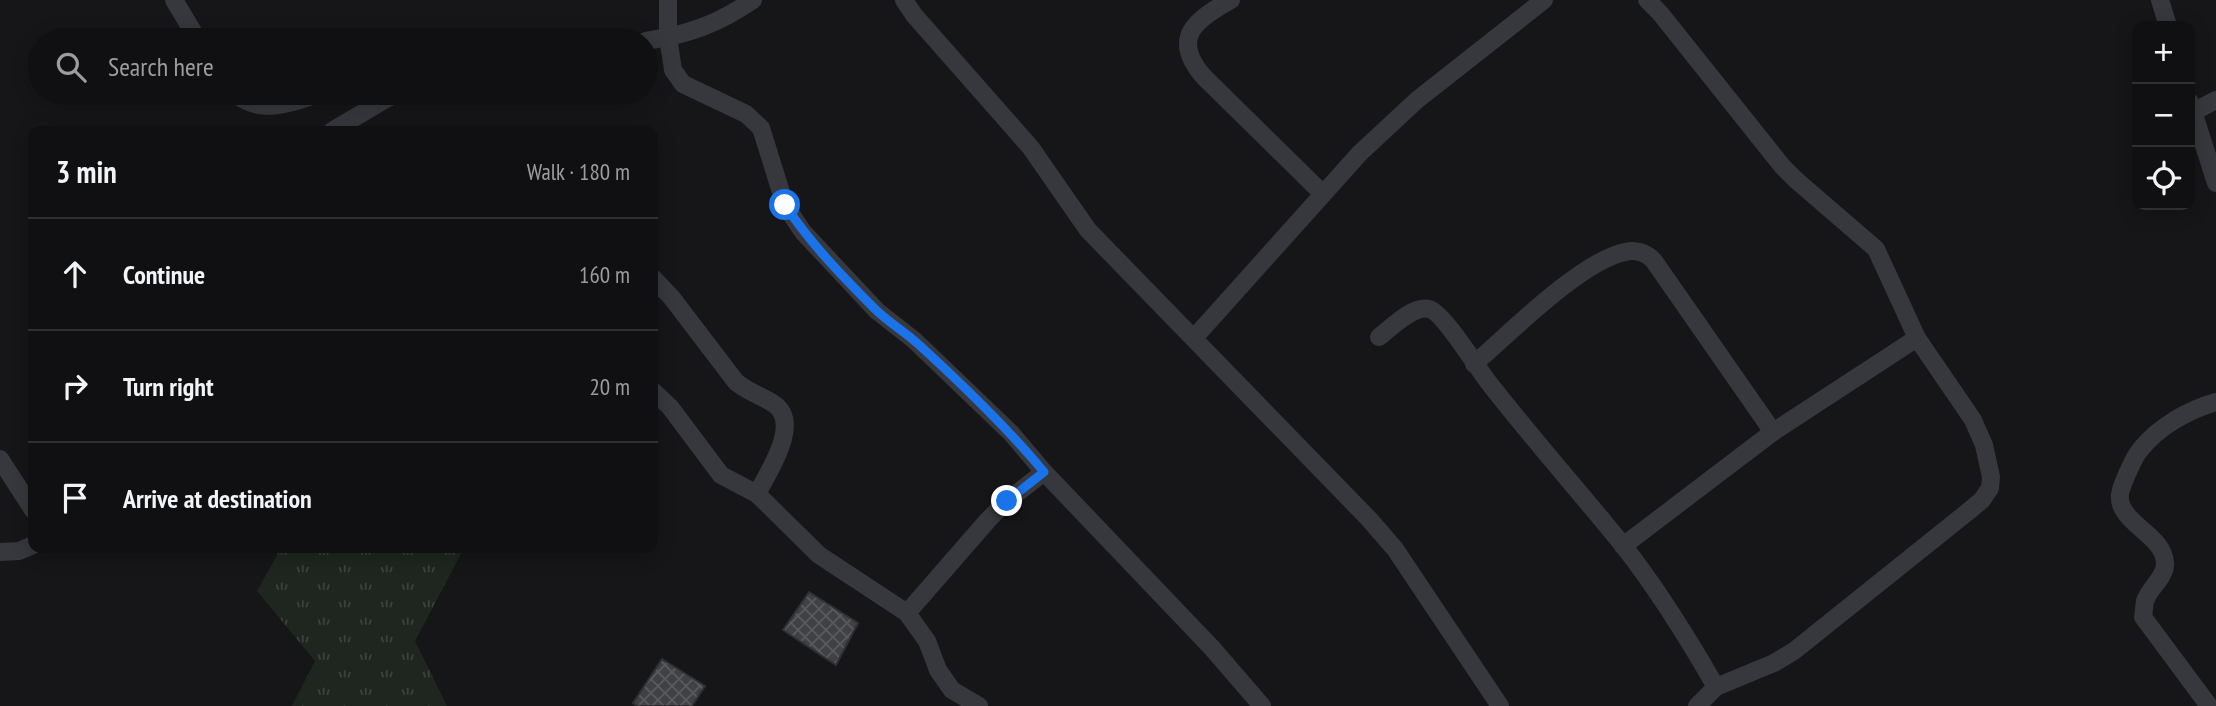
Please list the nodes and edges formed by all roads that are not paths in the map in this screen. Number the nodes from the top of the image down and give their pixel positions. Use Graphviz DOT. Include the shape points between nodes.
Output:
graph roads {
  1 [pos="174,0"];
  2 [pos="668,0"];
  3 [pos="753,0"];
  4 [pos="904,0"];
  5 [pos="1231,0"];
  6 [pos="1544,0"];
  7 [pos="1647,0"];
  8 [pos="2160,0"];
  9 [pos="2166,21"];
  10 [pos="191,28"];
  11 [pos="668,37"];
  12 [pos="658,39"];
  13 [pos="2216,100"];
  14 [pos="256,105"];
  15 [pos="285,105"];
  16 [pos="376,105"];
  17 [pos="2195,106"];
  18 [pos="2195,119"];
  19 [pos="340,126"];
  20 [pos="2216,183"];
  21 [pos="1323,194"];
  22 [pos="658,283"];
  23 [pos="1379,337"];
  24 [pos="1194,338"];
  25 [pos="1917,338"];
  26 [pos="1474,364"];
  27 [pos="658,396"];
  28 [pos="2216,402"];
  29 [pos="1773,432"];
  30 [pos="0,459"];
  31 [pos="1044,472"];
  32 [pos="757,494"];
  33 [pos="28,502"];
  34 [pos="1623,546"];
  35 [pos="28,547"];
  36 [pos="0,552"];
  37 [pos="907,613"];
  38 [pos="1716,687"];
  39 [pos="979,706"];
  40 [pos="1262,706"];
  41 [pos="1500,706"];
  42 [pos="1697,706"];
  43 [pos="2209,706"];
  1 -- 10 [label="street"];
  2 -- 11 [label="street"];
  3 -- 11 [label="street" via="726,18"];
  4 -- 24 [label="street" via="1031,148 1087,230"];
  5 -- 21 [label="street" via="1197,22 1187,53 1204,77"];
  6 -- 21 [label="street" via="1418,100"];
  7 -- 25 [label="street" via="1782,166 1876,249"];
  8 -- 9 [label="street"];
  11 -- 12 [label="street"];
  11 -- 31 [label="street" via="673,70 683,85 746,114 761,128 785,205 803,232 877,311 984,405"];
  13 -- 17 [label="street"];
  14 -- 15 [label="street"];
  16 -- 19 [label="street"];
  18 -- 20 [label="street"];
  21 -- 24 [label="street"];
  22 -- 32 [label="street" via="736,382 784,415 781,446"];
  23 -- 26 [label="street" via="1413,313 1430,309"];
  24 -- 41 [label="street" via="1395,549"];
  25 -- 29 [label="street"];
  25 -- 38 [label="street" via="1973,420 1984,445 1990,488 1970,510 1794,650"];
  26 -- 29 [label="street" via="1600,262 1624,252 1642,253 1654,261"];
  26 -- 34 [label="street"];
  27 -- 32 [label="street" via="721,475"];
  28 -- 43 [label="street" via="2180,418 2138,452 2120,500 2124,512 2154,540 2165,564 2145,599 2143,617"];
  29 -- 34 [label="street"];
  30 -- 33 [label="street"];
  31 -- 37 [label="street" via="988,520"];
  31 -- 40 [label="street"];
  32 -- 37 [label="street" via="819,555"];
  34 -- 38 [label="street"];
  35 -- 36 [label="street"];
  37 -- 39 [label="street" via="952,690"];
  38 -- 42 [label="street"];
}
